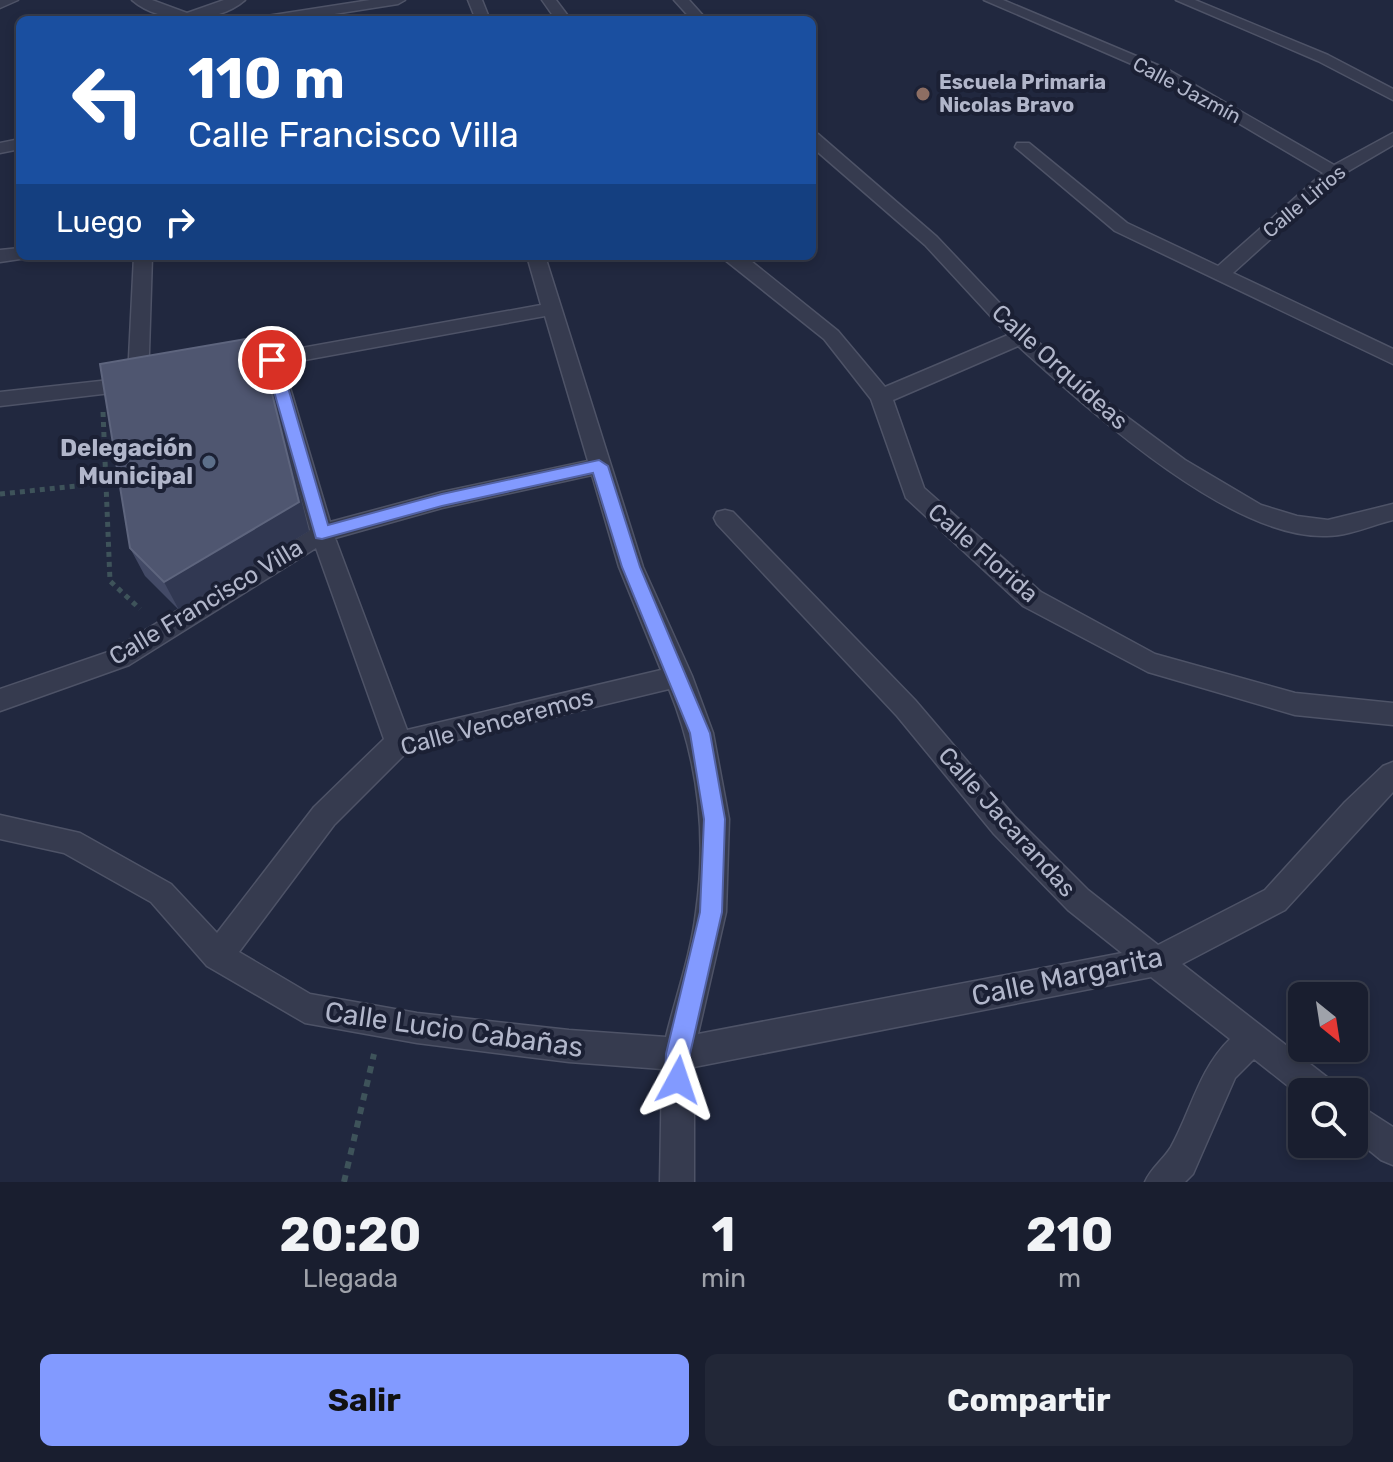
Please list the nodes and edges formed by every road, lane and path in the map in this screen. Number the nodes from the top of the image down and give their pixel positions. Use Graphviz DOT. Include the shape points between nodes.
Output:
graph roads {
  1 [pos="11,0"];
  2 [pos="139,0"];
  3 [pos="238,0"];
  4 [pos="398,0"];
  5 [pos="681,0"];
  6 [pos="991,0"];
  7 [pos="1183,0"];
  8 [pos="0,4"];
  9 [pos="181,16"];
  10 [pos="197,16"];
  11 [pos="293,16"];
  12 [pos="696,16"];
  13 [pos="1393,95"];
  14 [pos="1393,138"];
  15 [pos="816,141"];
  16 [pos="1023,147"];
  17 [pos="1334,172"];
  18 [pos="143,260"];
  19 [pos="537,260"];
  20 [pos="736,260"];
  21 [pos="1222,273"];
  22 [pos="550,309"];
  23 [pos="1021,337"];
  24 [pos="1393,357"];
  25 [pos="272,360"];
  26 [pos="212,371"];
  27 [pos="103,387"];
  28 [pos="881,397"];
  29 [pos="0,399"];
  30 [pos="599,466"];
  31 [pos="105,483"];
  32 [pos="0,494"];
  33 [pos="1393,512"];
  34 [pos="725,518"];
  35 [pos="322,533"];
  36 [pos="163,631"];
  37 [pos="679,676"];
  38 [pos="0,700"];
  39 [pos="1393,714"];
  40 [pos="399,743"];
  41 [pos="1393,774"];
  42 [pos="0,827"];
  43 [pos="218,956"];
  44 [pos="1157,961"];
  45 [pos="382,1022"];
  46 [pos="1253,1038"];
  47 [pos="678,1054"];
  48 [pos="1303,1078"];
  49 [pos="1368,1129"];
  50 [pos="1393,1148"];
  51 [pos="344,1182"];
  52 [pos="677,1182"];
  53 [pos="1162,1182"];
  1 -- 8 [label="street"];
  2 -- 9 [label="street"];
  3 -- 10 [label="street"];
  4 -- 11 [label="street"];
  5 -- 12 [label="street"];
  6 -- 17 [label="street, Calle Jazmín" via="1162,72"];
  7 -- 13 [label="street" via="1323,58"];
  14 -- 17 [label="street, Calle Lirios"];
  15 -- 23 [label="street, Calle Orquídeas" via="931,241"];
  16 -- 21 [label="street" via="1121,227"];
  17 -- 21 [label="street, Calle Lirios"];
  18 -- 27 [label="street" via="145,382"];
  19 -- 22 [label="street"];
  20 -- 28 [label="street, Calle Florida" via="831,335"];
  21 -- 24 [label="street"];
  22 -- 25 [label="street"];
  22 -- 30 [label="street"];
  23 -- 28 [label="street"];
  23 -- 33 [label="street, Calle Orquídeas" via="1093,402 1177,465 1253,511 1328,528"];
  25 -- 26 [label="street"];
  25 -- 35 [label="street"];
  27 -- 29 [label="street"];
  27 -- 31 [label="path"];
  28 -- 39 [label="street, Calle Florida" via="914,492 1032,599 1148,662 1295,704"];
  30 -- 35 [label="street, Calle Francisco Villa"];
  30 -- 37 [label="street" via="631,567"];
  31 -- 32 [label="path"];
  31 -- 36 [label="path" via="110,581"];
  34 -- 44 [label="street, Calle Jacarandas" via="906,708 1004,825 1078,900"];
  35 -- 36 [label="street, Calle Francisco Villa"];
  35 -- 40 [label="street"];
  36 -- 38 [label="street, Calle Francisco Villa" via="120,658"];
  37 -- 40 [label="street, Calle Venceremos"];
  37 -- 47 [label="street" via="700,733 715,819 711,912"];
  40 -- 43 [label="street, Calle Venceremos" via="370,765 305,840"];
  41 -- 44 [label="street, Calle Margarita" via="1275,900"];
  42 -- 43 [label="street, Calle Lucio Cabañas" via="70,842 161,893"];
  43 -- 45 [label="street, Calle Lucio Cabañas" via="305,1008"];
  44 -- 46 [label="street, Calle Jacarandas"];
  44 -- 47 [label="street, Calle Margarita"];
  45 -- 47 [label="street, Calle Lucio Cabañas"];
  45 -- 51 [label="path"];
  46 -- 48 [label="street, Calle Jacarandas"];
  46 -- 53 [label="street" via="1224,1067 1181,1162"];
  47 -- 52 [label="street"];
  49 -- 50 [label="street"];
}
